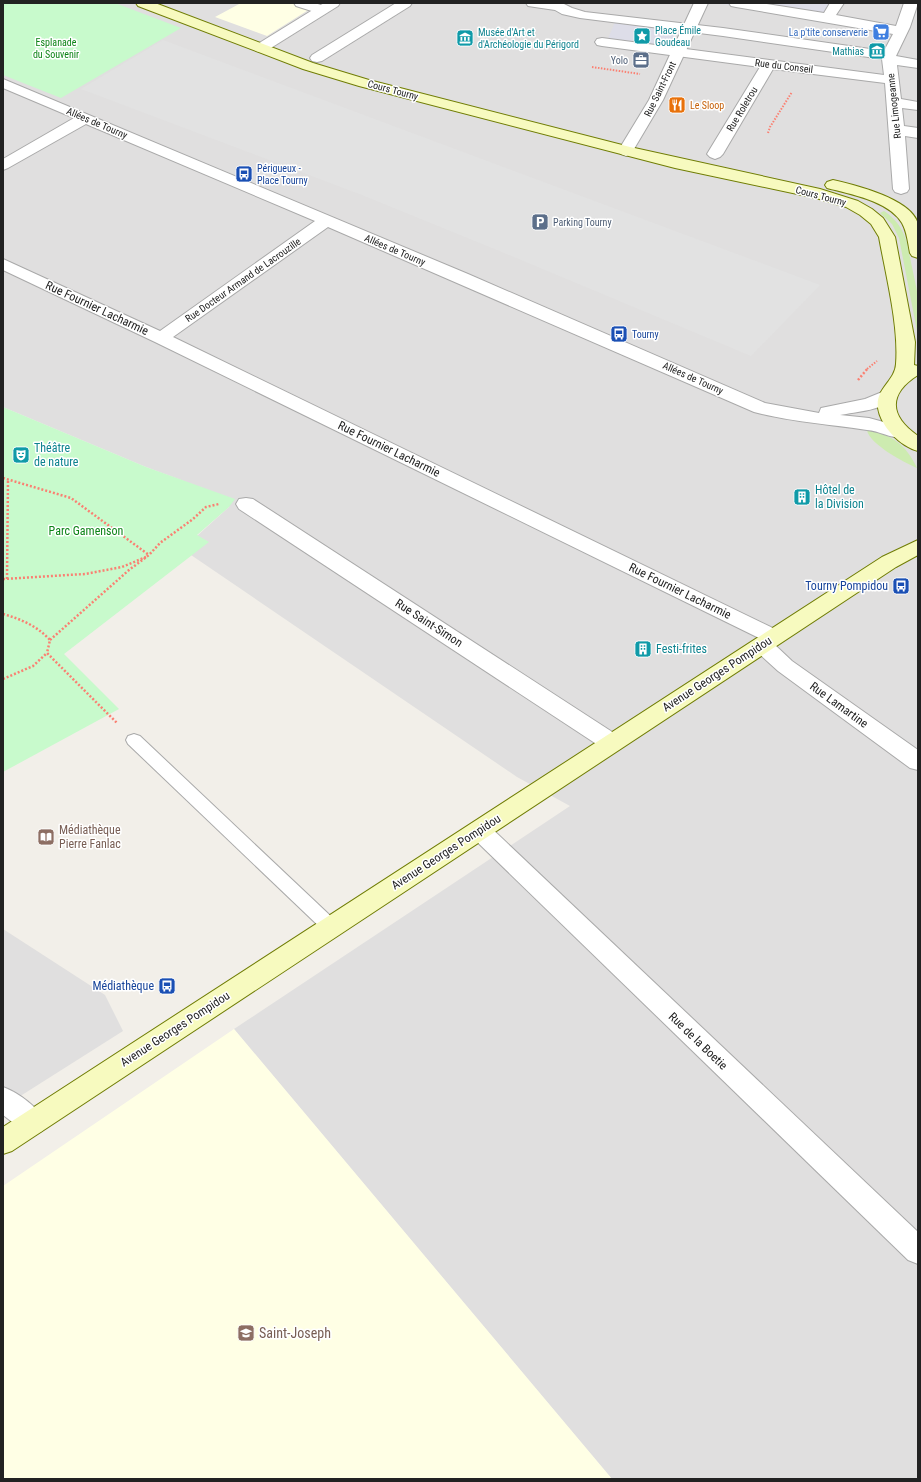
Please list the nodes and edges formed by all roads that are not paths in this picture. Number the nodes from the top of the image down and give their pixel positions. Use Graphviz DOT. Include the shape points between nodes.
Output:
graph roads {
  1 [pos="143,3"];
  2 [pos="301,3"];
  3 [pos="405,3"];
  4 [pos="533,3"];
  5 [pos="605,3"];
  6 [pos="701,3"];
  7 [pos="736,3"];
  8 [pos="837,3"];
  9 [pos="553,5"];
  10 [pos="327,7"];
  11 [pos="912,9"];
  12 [pos="589,15"];
  13 [pos="828,18"];
  14 [pos="690,29"];
  15 [pos="900,31"];
  16 [pos="602,42"];
  17 [pos="261,48"];
  18 [pos="678,52"];
  19 [pos="317,58"];
  20 [pos="889,58"];
  21 [pos="769,64"];
  22 [pos="918,64"];
  23 [pos="891,80"];
  24 [pos="3,83"];
  25 [pos="894,103"];
  26 [pos="918,106"];
  27 [pos="86,118"];
  28 [pos="897,130"];
  29 [pos="918,133"];
  30 [pos="626,151"];
  31 [pos="715,154"];
  32 [pos="650,157"];
  33 [pos="3,165"];
  34 [pos="901,189"];
  35 [pos="913,220"];
  36 [pos="326,221"];
  37 [pos="918,253"];
  38 [pos="3,264"];
  39 [pos="161,338"];
  40 [pos="918,368"];
  41 [pos="901,376"];
  42 [pos="887,396"];
  43 [pos="788,414"];
  44 [pos="902,433"];
  45 [pos="918,445"];
  46 [pos="246,504"];
  47 [pos="918,533"];
  48 [pos="918,547"];
  49 [pos="889,562"];
  50 [pos="768,641"];
  51 [pos="134,740"];
  52 [pos="612,743"];
  53 [pos="918,762"];
  54 [pos="478,830"];
  55 [pos="331,927"];
  56 [pos="3,1099"];
  57 [pos="33,1123"];
  58 [pos="3,1142"];
  59 [pos="918,1251"];
  1 -- 17 [label="main road, Cours Tourny"];
  2 -- 10 [label="street"];
  3 -- 19 [label="street"];
  4 -- 9 [label="street"];
  5 -- 12 [label="street"];
  6 -- 14 [label="street, Rue Saint-Front"];
  7 -- 13 [label="street"];
  8 -- 13 [label="street"];
  9 -- 12 [label="street" via="567,11"];
  10 -- 17 [label="street"];
  11 -- 15 [label="street, Rue Limogeanne"];
  12 -- 14 [label="street"];
  13 -- 15 [label="street"];
  14 -- 18 [label="street, Rue Saint-Front"];
  14 -- 20 [label="street"];
  15 -- 20 [label="street, Rue Limogeanne"];
  16 -- 18 [label="street, Rue du Conseil"];
  17 -- 30 [label="main road, Cours Tourny" via="308,66 364,82"];
  18 -- 21 [label="street, Rue du Conseil"];
  18 -- 30 [label="street, Rue Saint-Front" via="656,100"];
  20 -- 22 [label="street"];
  20 -- 23 [label="street, Rue Limogeanne"];
  21 -- 23 [label="street, Rue du Conseil"];
  21 -- 31 [label="street, Rue Roletrou"];
  23 -- 25 [label="street, Rue Limogeanne"];
  24 -- 27 [label="street, Allées de Tourny"];
  25 -- 26 [label="street"];
  25 -- 28 [label="street, Rue Limogeanne"];
  27 -- 33 [label="street"];
  27 -- 36 [label="street, Allées de Tourny"];
  28 -- 29 [label="street"];
  28 -- 34 [label="street, Rue Limogeanne"];
  30 -- 32 [label="main road, Cours Tourny"];
  32 -- 35 [label="main road, Cours Tourny" via="848,188 868,194"];
  32 -- 41 [label="main road, Cours Tourny" via="837,199 866,212 878,221 887,237 906,342 905,367"];
  35 -- 37 [label="main road, Cours Tourny" via="912,230"];
  36 -- 39 [label="street, Rue Docteur Armand de Lacrouzille"];
  36 -- 43 [label="street, Allées de Tourny" via="760,408"];
  38 -- 39 [label="street, Rue Fournier Lacharmie"];
  39 -- 50 [label="street, Rue Fournier Lacharmie"];
  40 -- 41 [label="main road"];
  41 -- 42 [label="main road"];
  42 -- 43 [label="street, Allées de Tourny" via="870,404 845,410"];
  42 -- 44 [label="main road" via="887,408 892,421"];
  43 -- 44 [label="street, Allées de Tourny" via="869,424"];
  44 -- 45 [label="main road"];
  46 -- 52 [label="street, Rue Saint-Simon"];
  47 -- 49 [label="main road, Avenue Georges Pompidou"];
  48 -- 49 [label="main road, Avenue Georges Pompidou"];
  49 -- 50 [label="main road, Avenue Georges Pompidou"];
  50 -- 52 [label="main road, Avenue Georges Pompidou"];
  50 -- 53 [label="street, Rue Lamartine" via="785,666"];
  51 -- 55 [label="lane"];
  52 -- 54 [label="main road, Avenue Georges Pompidou"];
  54 -- 55 [label="main road, Avenue Georges Pompidou"];
  54 -- 59 [label="street, Rue de la Boetie"];
  55 -- 57 [label="main road, Avenue Georges Pompidou"];
  56 -- 57 [label="street"];
  57 -- 58 [label="main road, Avenue Georges Pompidou"];
}
